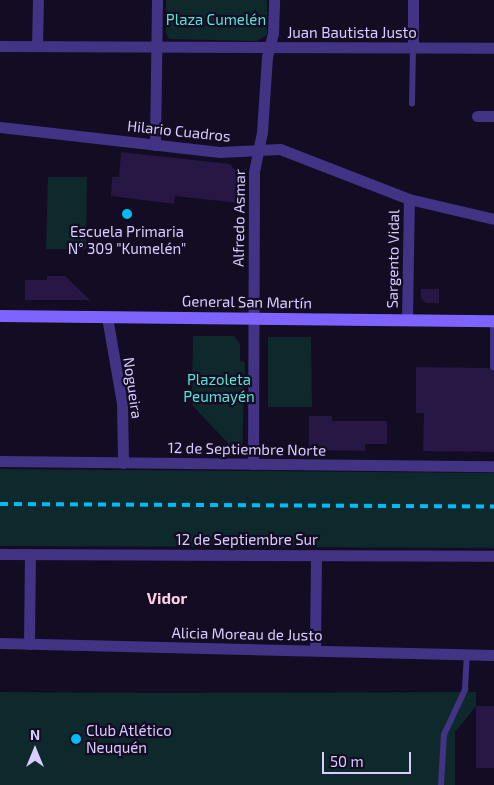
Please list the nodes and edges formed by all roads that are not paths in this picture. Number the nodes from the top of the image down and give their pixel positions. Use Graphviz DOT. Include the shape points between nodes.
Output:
graph roads {
  1 [pos="38,0"];
  2 [pos="157,0"];
  3 [pos="274,0"];
  4 [pos="413,0"];
  5 [pos="0,46"];
  6 [pos="38,46"];
  7 [pos="156,47"];
  8 [pos="269,47"];
  9 [pos="413,48"];
  10 [pos="494,48"];
  11 [pos="412,104"];
  12 [pos="477,116"];
  13 [pos="494,116"];
  14 [pos="0,127"];
  15 [pos="155,144"];
  16 [pos="258,150"];
  17 [pos="409,199"];
  18 [pos="494,219"];
  19 [pos="0,316"];
  20 [pos="107,317"];
  21 [pos="253,318"];
  22 [pos="407,320"];
  23 [pos="494,320"];
  24 [pos="493,368"];
  25 [pos="0,461"];
  26 [pos="123,463"];
  27 [pos="252,464"];
  28 [pos="494,466"];
  29 [pos="0,554"];
  30 [pos="30,554"];
  31 [pos="316,555"];
  32 [pos="494,556"];
  33 [pos="0,643"];
  34 [pos="29,644"];
  35 [pos="315,650"];
  36 [pos="468,654"];
  37 [pos="494,655"];
  38 [pos="441,785"];
  1 -- 6 [label="street"];
  2 -- 7 [label="street"];
  3 -- 8 [label="street, Alfredo Asmar"];
  4 -- 9 [label="street"];
  5 -- 6 [label="street, Juan Bautista Justo"];
  6 -- 7 [label="street, Juan Bautista Justo"];
  7 -- 8 [label="street, Juan Bautista Justo"];
  7 -- 15 [label="street"];
  8 -- 9 [label="street, Juan Bautista Justo"];
  8 -- 16 [label="street, Alfredo Asmar"];
  9 -- 10 [label="street, Juan Bautista Justo"];
  9 -- 11 [label="lane"];
  12 -- 13 [label="street"];
  14 -- 15 [label="street, Hilario Cuadros"];
  15 -- 16 [label="street, Hilario Cuadros" via="229,152"];
  16 -- 17 [label="street, Hilario Cuadros" via="288,152"];
  16 -- 21 [label="street, Alfredo Asmar" via="254,172"];
  17 -- 18 [label="street, Hilario Cuadros"];
  17 -- 22 [label="street, Sargento Vidal"];
  19 -- 20 [label="main road, General San Martín"];
  20 -- 21 [label="main road, General San Martín"];
  20 -- 26 [label="street, Nogueira" via="122,403"];
  21 -- 22 [label="main road, General San Martín"];
  21 -- 27 [label="street, Alfredo Asmar"];
  22 -- 23 [label="main road, General San Martín"];
  23 -- 24 [label="lane"];
  25 -- 26 [label="street, 12 de Septiembre Norte"];
  26 -- 27 [label="street, 12 de Septiembre Norte"];
  27 -- 28 [label="street, 12 de Septiembre Norte"];
  29 -- 30 [label="street, 12 de Septiembre Sur"];
  30 -- 31 [label="street, 12 de Septiembre Sur"];
  30 -- 34 [label="street"];
  31 -- 32 [label="street, 12 de Septiembre Sur"];
  31 -- 35 [label="street"];
  33 -- 34 [label="street, Alicia Moreau de Justo"];
  34 -- 35 [label="street, Alicia Moreau de Justo"];
  35 -- 36 [label="street, Alicia Moreau de Justo"];
  36 -- 37 [label="street, Alicia Moreau de Justo"];
  36 -- 38 [label="lane" via="464,690 444,734"];
}
